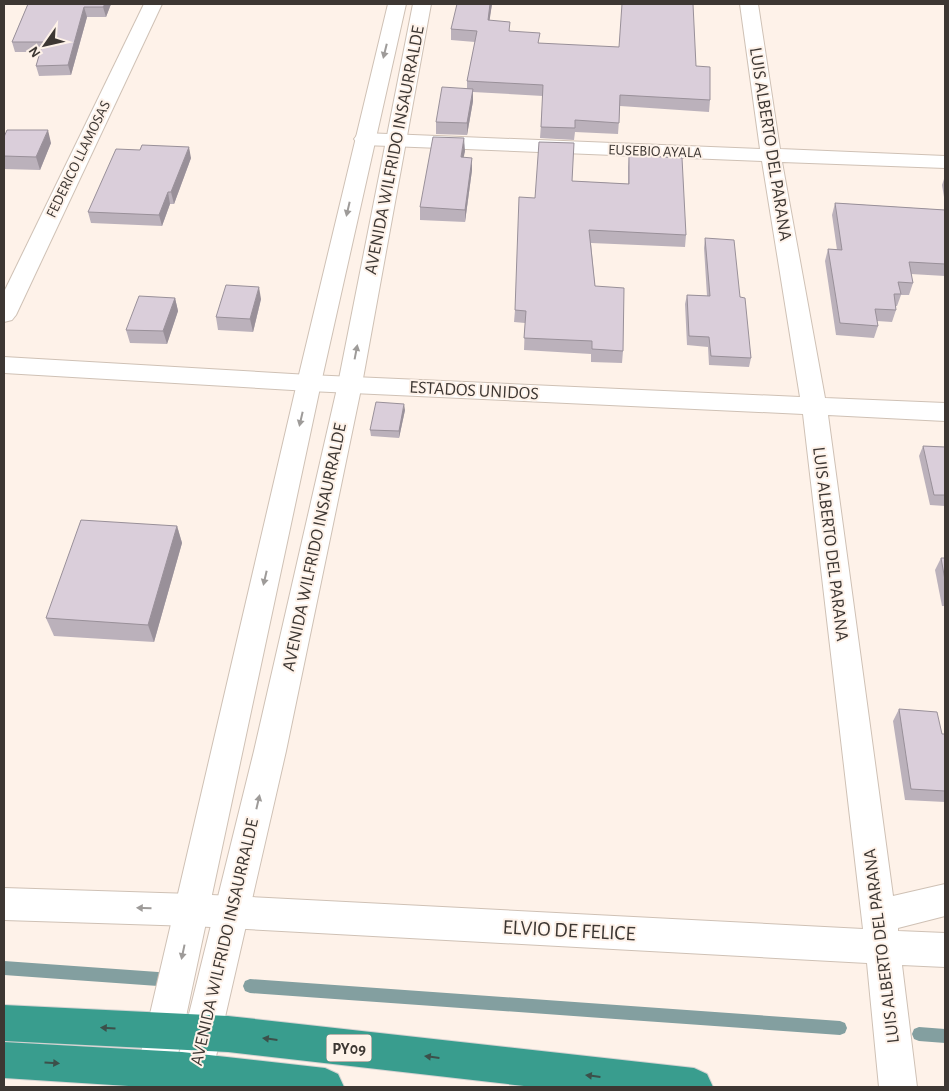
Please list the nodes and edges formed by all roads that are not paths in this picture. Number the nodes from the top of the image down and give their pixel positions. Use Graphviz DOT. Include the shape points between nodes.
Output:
graph roads {
  1 [pos="153,4"];
  2 [pos="397,4"];
  3 [pos="422,4"];
  4 [pos="749,4"];
  5 [pos="364,139"];
  6 [pos="396,140"];
  7 [pos="771,156"];
  8 [pos="945,162"];
  9 [pos="4,315"];
  10 [pos="4,365"];
  11 [pos="309,383"];
  12 [pos="350,384"];
  13 [pos="814,405"];
  14 [pos="945,412"];
  15 [pos="945,900"];
  16 [pos="4,904"];
  17 [pos="192,910"];
  18 [pos="232,912"];
  19 [pos="880,931"];
  20 [pos="945,950"];
  21 [pos="4,1023"];
  22 [pos="166,1031"];
  23 [pos="202,1033"];
  24 [pos="4,1060"];
  25 [pos="154,1078"];
  26 [pos="191,1080"];
  27 [pos="325,1087"];
  28 [pos="694,1087"];
  29 [pos="898,1087"];
  1 -- 9 [label="street, FEDERICO LLAMOSAS"];
  2 -- 5 [label="street, AVENIDA WILFRIDO INSAURRALDE, one-way"];
  3 -- 6 [label="street, AVENIDA WILFRIDO INSAURRALDE"];
  4 -- 7 [label="street, LUIS ALBERTO DEL PARANA"];
  5 -- 6 [label="street, EUSEBIO AYALA"];
  5 -- 11 [label="street, AVENIDA WILFRIDO INSAURRALDE, one-way"];
  6 -- 7 [label="street, EUSEBIO AYALA"];
  12 -- 6 [label="street, AVENIDA WILFRIDO INSAURRALDE, one-way"];
  7 -- 8 [label="street, EUSEBIO AYALA"];
  7 -- 13 [label="street, LUIS ALBERTO DEL PARANA"];
  10 -- 11 [label="street, ESTADOS UNIDOS"];
  11 -- 12 [label="street, ESTADOS UNIDOS"];
  11 -- 17 [label="street, AVENIDA WILFRIDO INSAURRALDE, one-way"];
  12 -- 13 [label="street, ESTADOS UNIDOS"];
  18 -- 12 [label="street, AVENIDA WILFRIDO INSAURRALDE, one-way"];
  13 -- 14 [label="street, ESTADOS UNIDOS"];
  13 -- 19 [label="street, LUIS ALBERTO DEL PARANA"];
  15 -- 19 [label="street"];
  17 -- 16 [label="street, ELVIO DE FELICE, one-way"];
  17 -- 18 [label="street, ELVIO DE FELICE"];
  17 -- 22 [label="street, AVENIDA WILFRIDO INSAURRALDE, one-way"];
  18 -- 19 [label="street, ELVIO DE FELICE"];
  18 -- 23 [label="street, AVENIDA WILFRIDO INSAURRALDE"];
  19 -- 20 [label="street, ELVIO DE FELICE"];
  19 -- 29 [label="street, LUIS ALBERTO DEL PARANA"];
  22 -- 21 [label="highway, PY09, one-way"];
  22 -- 23 [label="highway, PY09"];
  22 -- 25 [label="street, AVENIDA WILFRIDO INSAURRALDE"];
  23 -- 26 [label="street, AVENIDA WILFRIDO INSAURRALDE"];
  28 -- 23 [label="highway, PY09, one-way"];
  24 -- 25 [label="highway, PY09, one-way"];
  25 -- 26 [label="highway, PY09"];
  26 -- 27 [label="highway, PY09"];
}
